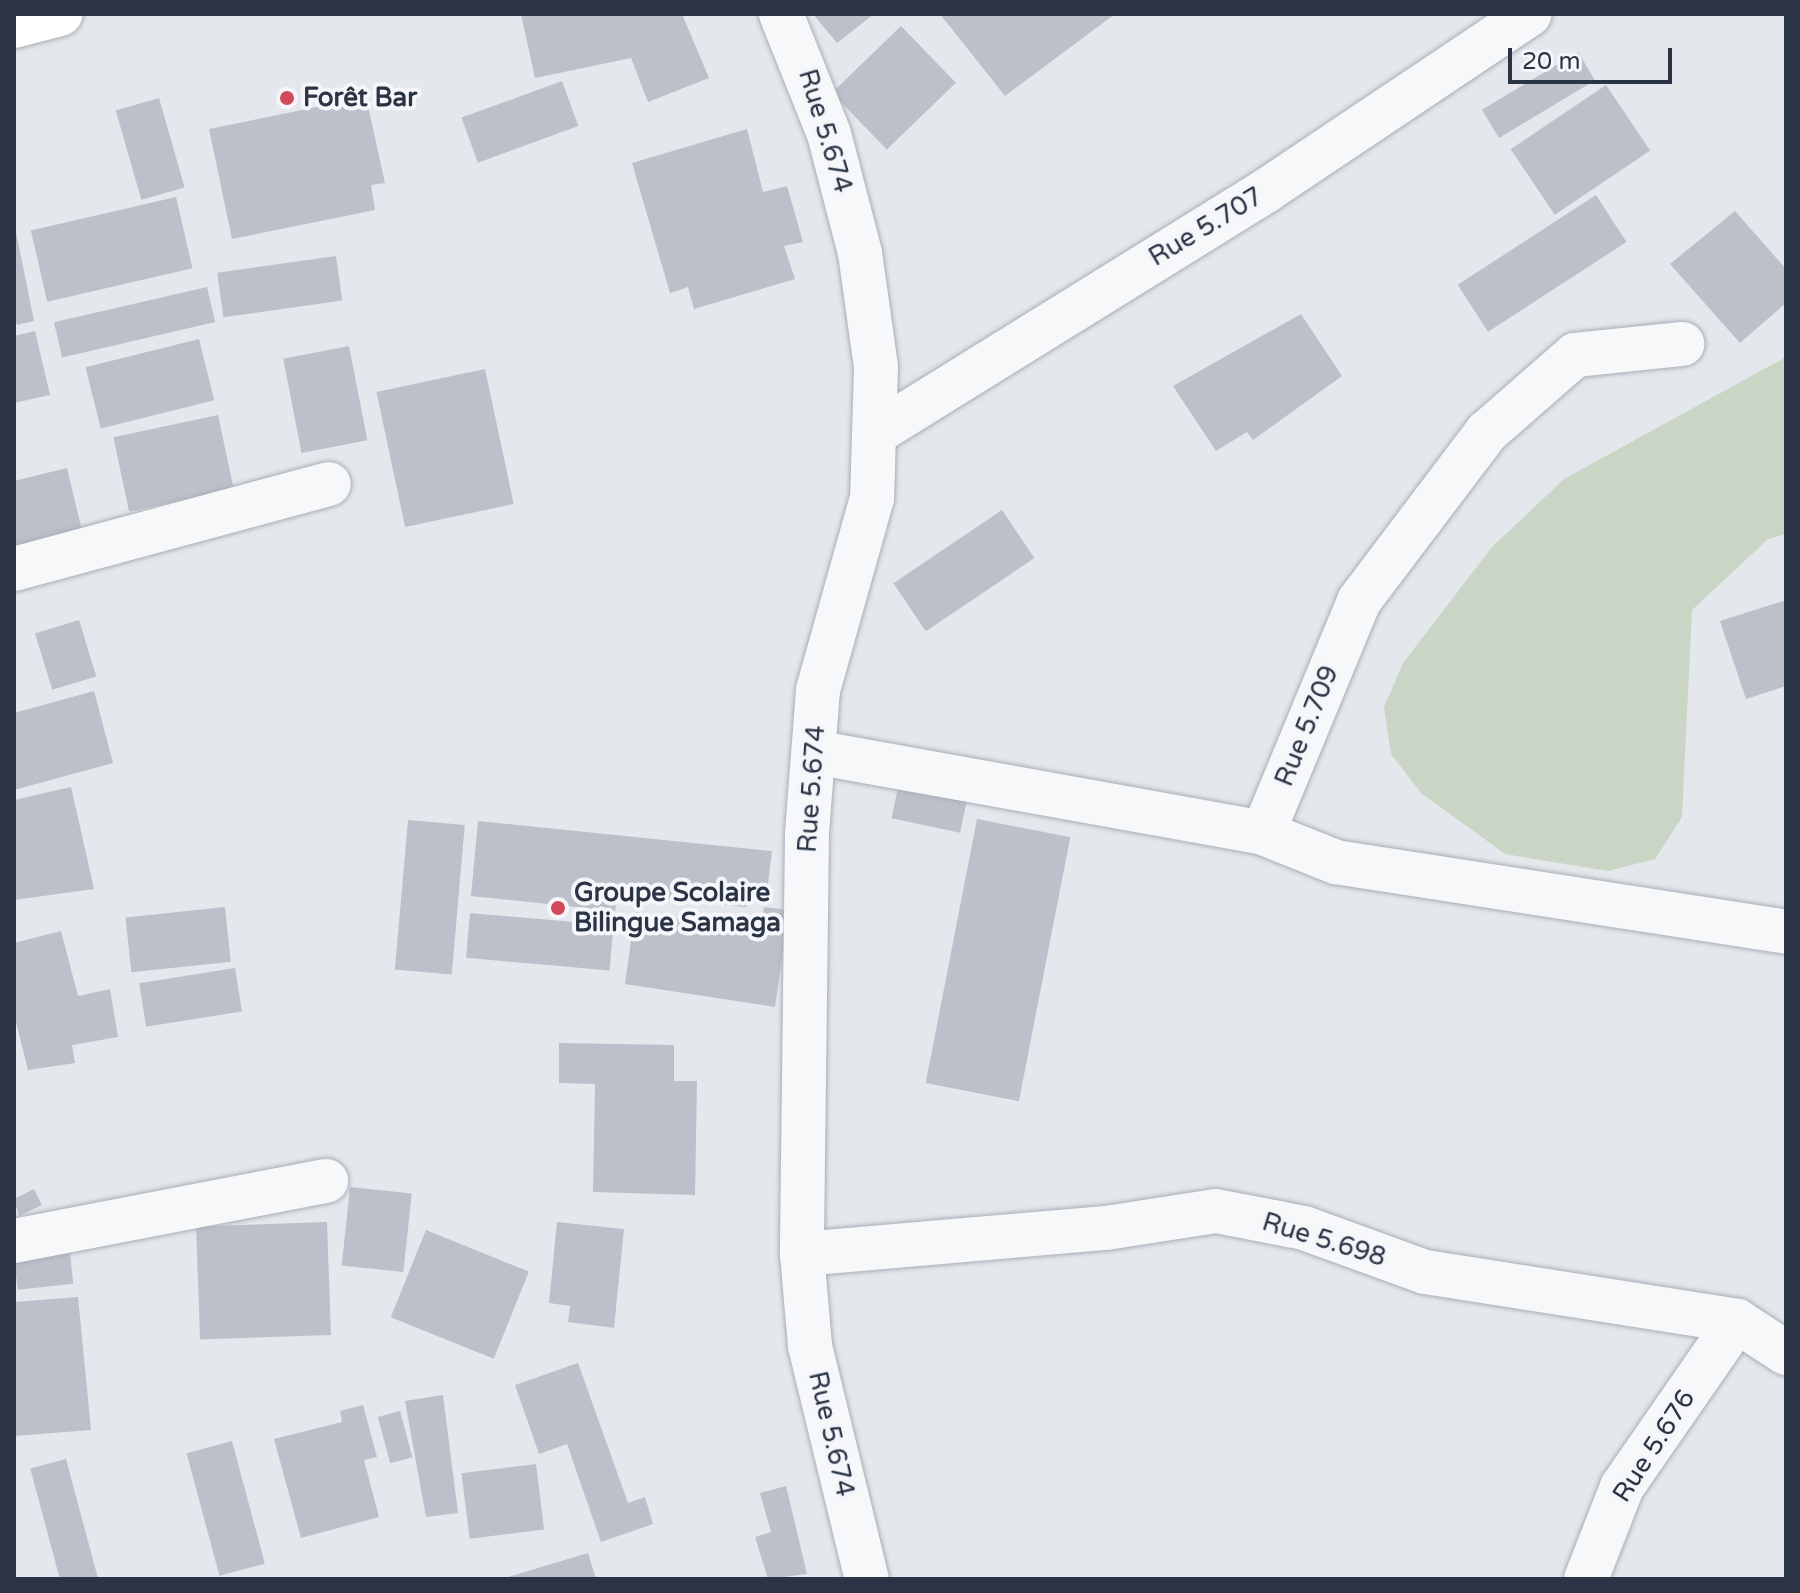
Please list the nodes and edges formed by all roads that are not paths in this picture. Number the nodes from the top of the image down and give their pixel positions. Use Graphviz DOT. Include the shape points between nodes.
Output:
graph roads {
  1 [pos="60,14"];
  2 [pos="781,14"];
  3 [pos="1530,14"];
  4 [pos="14,26"];
  5 [pos="1682,344"];
  6 [pos="877,432"];
  7 [pos="329,484"];
  8 [pos="14,569"];
  9 [pos="814,752"];
  10 [pos="1263,833"];
  11 [pos="1786,932"];
  12 [pos="326,1181"];
  13 [pos="14,1241"];
  14 [pos="802,1254"];
  15 [pos="1737,1321"];
  16 [pos="1786,1353"];
  17 [pos="867,1579"];
  18 [pos="1586,1579"];
  1 -- 4 [label="street"];
  2 -- 6 [label="street, Rue 5.674" via="829,134 860,253"];
  3 -- 6 [label="street, Rue 5.707" via="1267,190"];
  5 -- 10 [label="street, Rue 5.709" via="1575,355 1487,432 1359,601"];
  6 -- 9 [label="street, Rue 5.674" via="872,498 818,690"];
  7 -- 8 [label="street"];
  9 -- 10 [label="street"];
  9 -- 14 [label="street, Rue 5.674"];
  10 -- 11 [label="street" via="1336,862"];
  12 -- 13 [label="street"];
  14 -- 15 [label="street, Rue 5.698" via="1106,1228 1216,1211 1304,1228 1425,1272"];
  14 -- 17 [label="street, Rue 5.674" via="810,1346"];
  15 -- 16 [label="street, Rue 5.698"];
  15 -- 18 [label="street, Rue 5.676" via="1622,1487"];
}
